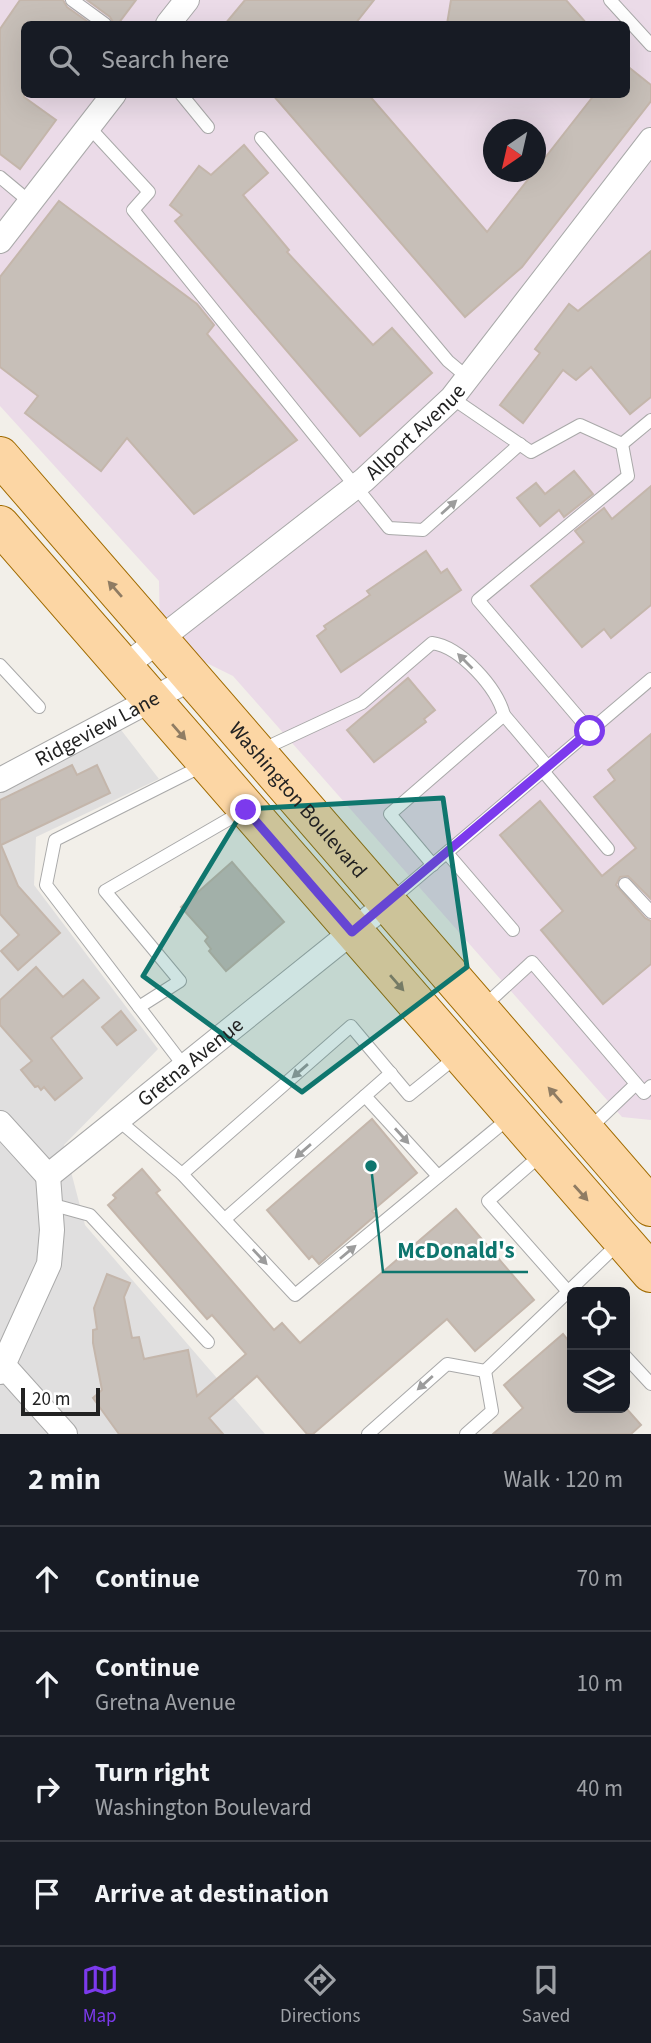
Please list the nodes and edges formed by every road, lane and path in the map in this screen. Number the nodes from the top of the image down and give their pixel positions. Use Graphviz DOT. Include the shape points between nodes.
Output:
graph roads {
  1 [pos="72,0"];
  2 [pos="187,0"];
  3 [pos="610,0"];
  4 [pos="101,21"];
  5 [pos="170,21"];
  6 [pos="629,21"];
  7 [pos="630,22"];
  8 [pos="651,45"];
  9 [pos="111,98"];
  10 [pos="184,98"];
  11 [pos="89,127"];
  12 [pos="208,127"];
  13 [pos="261,138"];
  14 [pos="651,140"];
  15 [pos="0,177"];
  16 [pos="30,202"];
  17 [pos="0,241"];
  18 [pos="467,377"];
  19 [pos="452,398"];
  20 [pos="651,420"];
  21 [pos="520,444"];
  22 [pos="622,444"];
  23 [pos="0,456"];
  24 [pos="358,485"];
  25 [pos="1,529"];
  26 [pos="160,640"];
  27 [pos="0,665"];
  28 [pos="123,668"];
  29 [pos="194,677"];
  30 [pos="651,679"];
  31 [pos="151,700"];
  32 [pos="39,707"];
  33 [pos="504,715"];
  34 [pos="590,731"];
  35 [pos="258,751"];
  36 [pos="206,764"];
  37 [pos="545,769"];
  38 [pos="0,780"];
  39 [pos="246,810"];
  40 [pos="608,849"];
  41 [pos="447,853"];
  42 [pos="433,865"];
  43 [pos="625,884"];
  44 [pos="388,903"];
  45 [pos="651,912"];
  46 [pos="513,930"];
  47 [pos="352,932"];
  48 [pos="139,1007"];
  49 [pos="481,1009"];
  50 [pos="459,1055"];
  51 [pos="184,1066"];
  52 [pos="391,1073"];
  53 [pos="636,1084"];
  54 [pos="651,1086"];
  55 [pos="365,1096"];
  56 [pos="512,1115"];
  57 [pos="118,1120"];
  58 [pos="0,1123"];
  59 [pos="587,1131"];
  60 [pos="544,1152"];
  61 [pos="182,1174"];
  62 [pos="48,1176"];
  63 [pos="438,1177"];
  64 [pos="650,1202"];
  65 [pos="50,1204"];
  66 [pos="225,1219"];
  67 [pos="623,1240"];
  68 [pos="651,1273"];
  69 [pos="579,1287"];
  70 [pos="567,1291"];
  71 [pos="567,1299"];
  72 [pos="208,1342"];
  73 [pos="630,1361"];
  74 [pos="2,1369"];
  75 [pos="485,1371"];
  76 [pos="651,1384"];
  77 [pos="65,1434"];
  78 [pos="368,1434"];
  79 [pos="466,1434"];
  1 -- 4 [label="lane"];
  2 -- 5 [label="street"];
  3 -- 6 [label="lane"];
  7 -- 8 [label="lane"];
  9 -- 11 [label="street"];
  10 -- 12 [label="lane"];
  11 -- 16 [label="street"];
  11 -- 24 [label="lane" via="149,192 133,211"];
  13 -- 18 [label="lane" via="448,361"];
  14 -- 18 [label="street, Allport Avenue"];
  15 -- 16 [label="lane"];
  16 -- 17 [label="street"];
  18 -- 19 [label="street, Allport Avenue"];
  19 -- 21 [label="lane"];
  19 -- 24 [label="street, Allport Avenue"];
  20 -- 22 [label="lane"];
  21 -- 22 [label="lane" via="531,452 580,425"];
  24 -- 21 [label="lane, one-way" via="390,528 423,530"];
  22 -- 34 [label="lane" via="628,476 478,600"];
  26 -- 23 [label="main road, Washington Boulevard, one-way"];
  24 -- 26 [label="street, Allport Avenue"];
  25 -- 28 [label="main road"];
  26 -- 28 [label="street, Allport Avenue"];
  26 -- 29 [label="main road, Washington Boulevard"];
  27 -- 32 [label="lane"];
  28 -- 31 [label="main road"];
  29 -- 31 [label="street, Ridgeview Lane"];
  29 -- 35 [label="main road, Washington Boulevard"];
  30 -- 34 [label="lane"];
  31 -- 36 [label="main road, one-way"];
  31 -- 38 [label="street, Ridgeview Lane"];
  33 -- 35 [label="lane, one-way" via="500,698 462,657 448,645 432,643 362,703"];
  33 -- 37 [label="lane"];
  33 -- 42 [label="lane" via="390,814"];
  34 -- 37 [label="lane"];
  35 -- 44 [label="main road, Washington Boulevard"];
  36 -- 39 [label="main road"];
  36 -- 48 [label="lane" via="55,839 46,885"];
  37 -- 40 [label="lane"];
  37 -- 41 [label="lane"];
  39 -- 47 [label="main road"];
  39 -- 48 [label="lane" via="105,891 180,981"];
  41 -- 42 [label="lane"];
  41 -- 46 [label="lane"];
  42 -- 44 [label="lane"];
  43 -- 45 [label="lane"];
  44 -- 47 [label="street, Gretna Avenue"];
  44 -- 49 [label="main road, Washington Boulevard"];
  47 -- 50 [label="main road, one-way"];
  47 -- 51 [label="street, Gretna Avenue"];
  48 -- 51 [label="lane"];
  49 -- 53 [label="lane" via="532,962"];
  59 -- 49 [label="main road, Washington Boulevard, one-way"];
  50 -- 52 [label="lane" via="408,1095"];
  50 -- 56 [label="main road"];
  51 -- 57 [label="street, Gretna Avenue"];
  52 -- 55 [label="lane"];
  52 -- 61 [label="lane, one-way" via="351,1026"];
  53 -- 54 [label="lane" via="644,1093"];
  53 -- 59 [label="lane"];
  55 -- 63 [label="lane, one-way"];
  55 -- 66 [label="lane, one-way"];
  56 -- 60 [label="main road"];
  56 -- 63 [label="lane"];
  57 -- 61 [label="lane"];
  57 -- 62 [label="street, Gretna Avenue"];
  58 -- 62 [label="street"];
  59 -- 64 [label="main road, Washington Boulevard"];
  60 -- 67 [label="main road, one-way"];
  60 -- 70 [label="lane" via="488,1202"];
  61 -- 66 [label="lane"];
  62 -- 65 [label="street"];
  66 -- 63 [label="lane, one-way" via="295,1295"];
  64 -- 67 [label="street"];
  65 -- 72 [label="lane" via="90,1215"];
  65 -- 74 [label="street" via="49,1264"];
  67 -- 68 [label="main road"];
  67 -- 69 [label="lane"];
  71 -- 75 [label="lane"];
  73 -- 76 [label="lane"];
  74 -- 77 [label="street"];
  75 -- 78 [label="lane, one-way" via="447,1364"];
  75 -- 79 [label="lane" via="492,1411"];
}
